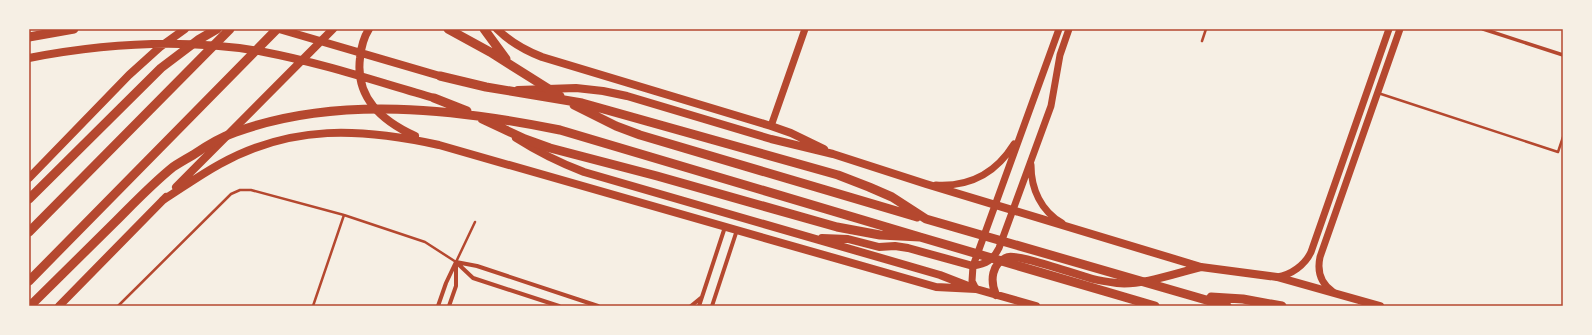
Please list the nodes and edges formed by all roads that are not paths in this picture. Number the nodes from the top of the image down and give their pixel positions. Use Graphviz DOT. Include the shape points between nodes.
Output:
graph roads {
  1 [pos="74,29"];
  2 [pos="185,29"];
  3 [pos="217,29"];
  4 [pos="230,29"];
  5 [pos="278,29"];
  6 [pos="334,29"];
  7 [pos="369,29"];
  8 [pos="448,29"];
  9 [pos="484,29"];
  10 [pos="497,29"];
  11 [pos="805,29"];
  12 [pos="1059,29"];
  13 [pos="1069,29"];
  14 [pos="1206,29"];
  15 [pos="1389,29"];
  16 [pos="1400,29"];
  17 [pos="1483,29"];
  18 [pos="29,37"];
  19 [pos="1202,41"];
  20 [pos="1563,55"];
  21 [pos="29,58"];
  22 [pos="514,67"];
  23 [pos="440,76"];
  24 [pos="506,90"];
  25 [pos="1378,93"];
  26 [pos="434,98"];
  27 [pos="771,126"];
  28 [pos="502,129"];
  29 [pos="1021,132"];
  30 [pos="1563,137"];
  31 [pos="439,145"];
  32 [pos="833,154"];
  33 [pos="1031,160"];
  34 [pos="29,178"];
  35 [pos="926,184"];
  36 [pos="29,199"];
  37 [pos="163,200"];
  38 [pos="995,205"];
  39 [pos="1013,210"];
  40 [pos="344,215"];
  41 [pos="926,219"];
  42 [pos="474,222"];
  43 [pos="725,226"];
  44 [pos="1067,227"];
  45 [pos="737,230"];
  46 [pos="29,232"];
  47 [pos="809,238"];
  48 [pos="920,238"];
  49 [pos="456,262"];
  50 [pos="973,266"];
  51 [pos="1201,267"];
  52 [pos="1276,278"];
  53 [pos="29,281"];
  54 [pos="976,289"];
  55 [pos="996,295"];
  56 [pos="1338,295"];
  57 [pos="702,296"];
  58 [pos="1191,296"];
  59 [pos="713,304"];
  60 [pos="550,305"];
  61 [pos="30,306"];
  62 [pos="59,306"];
  63 [pos="118,306"];
  64 [pos="313,306"];
  65 [pos="438,306"];
  66 [pos="449,306"];
  67 [pos="559,306"];
  68 [pos="598,306"];
  69 [pos="691,306"];
  70 [pos="699,306"];
  71 [pos="1036,306"];
  72 [pos="1155,306"];
  73 [pos="1227,306"];
  74 [pos="1282,306"];
  75 [pos="1380,306"];
  1 -- 18 [label="highway"];
  2 -- 34 [label="main road" via="134,70"];
  3 -- 36 [label="highway" via="161,68"];
  4 -- 46 [label="highway"];
  5 -- 23 [label="main road"];
  5 -- 53 [label="highway"];
  6 -- 37 [label="main road"];
  7 -- 31 [label="main road" via="361,48 359,65 360,81 365,94 385,119 399,129"];
  8 -- 22 [label="highway"];
  9 -- 22 [label="highway"];
  10 -- 27 [label="main road" via="510,41 542,57"];
  11 -- 27 [label="street"];
  12 -- 29 [label="street"];
  13 -- 33 [label="street" via="1060,55 1050,106"];
  14 -- 19 [label="lane"];
  15 -- 52 [label="street" via="1311,252 1298,268"];
  16 -- 25 [label="street"];
  17 -- 20 [label="street"];
  21 -- 26 [label="main road" via="128,45 207,45 294,58"];
  22 -- 41 [label="highway" via="572,104 640,135"];
  23 -- 24 [label="highway"];
  24 -- 32 [label="main road" via="576,88 603,91"];
  24 -- 41 [label="highway" via="569,100 844,178 892,197"];
  25 -- 30 [label="lane" via="1558,152"];
  25 -- 56 [label="street" via="1318,264 1323,281"];
  26 -- 28 [label="highway"];
  27 -- 32 [label="main road"];
  28 -- 47 [label="main road" via="542,154 584,172"];
  28 -- 48 [label="highway" via="550,148 848,230"];
  29 -- 35 [label="street" via="1010,150 987,174 972,182 949,186"];
  29 -- 38 [label="street"];
  31 -- 37 [label="main road" via="387,134 317,133 252,149 221,164"];
  31 -- 43 [label="main road"];
  32 -- 35 [label="main road"];
  33 -- 39 [label="street"];
  33 -- 44 [label="street" via="1031,174 1039,199 1045,210"];
  35 -- 38 [label="main road"];
  37 -- 62 [label="main road"];
  38 -- 39 [label="main road"];
  38 -- 50 [label="street"];
  39 -- 44 [label="main road"];
  39 -- 50 [label="street" via="997,253 988,262"];
  40 -- 49 [label="lane" via="424,242"];
  40 -- 63 [label="lane" via="251,190 236,191"];
  40 -- 64 [label="lane"];
  41 -- 58 [label="highway"];
  42 -- 49 [label="lane"];
  43 -- 45 [label="main road"];
  43 -- 57 [label="street"];
  44 -- 51 [label="main road"];
  45 -- 54 [label="main road" via="936,287"];
  45 -- 59 [label="street"];
  47 -- 50 [label="main road" via="848,239 879,247 908,248"];
  47 -- 54 [label="main road" via="940,275"];
  48 -- 61 [label="highway" via="560,130 508,120 427,110 378,109 334,112 266,123 234,132 174,167"];
  48 -- 72 [label="highway"];
  49 -- 60 [label="street" via="473,278"];
  49 -- 65 [label="street"];
  49 -- 66 [label="street" via="456,286"];
  49 -- 68 [label="street" via="477,266"];
  50 -- 54 [label="street" via="972,281"];
  51 -- 52 [label="main road"];
  51 -- 55 [label="main road" via="1137,283 1119,284 1023,258 1008,257 997,265 992,275 992,286"];
  52 -- 56 [label="main road"];
  54 -- 55 [label="main road"];
  55 -- 71 [label="main road"];
  56 -- 75 [label="main road"];
  57 -- 69 [label="street"];
  57 -- 70 [label="street"];
  58 -- 73 [label="highway"];
  58 -- 74 [label="highway" via="1243,299"];
  60 -- 67 [label="street"];
}
